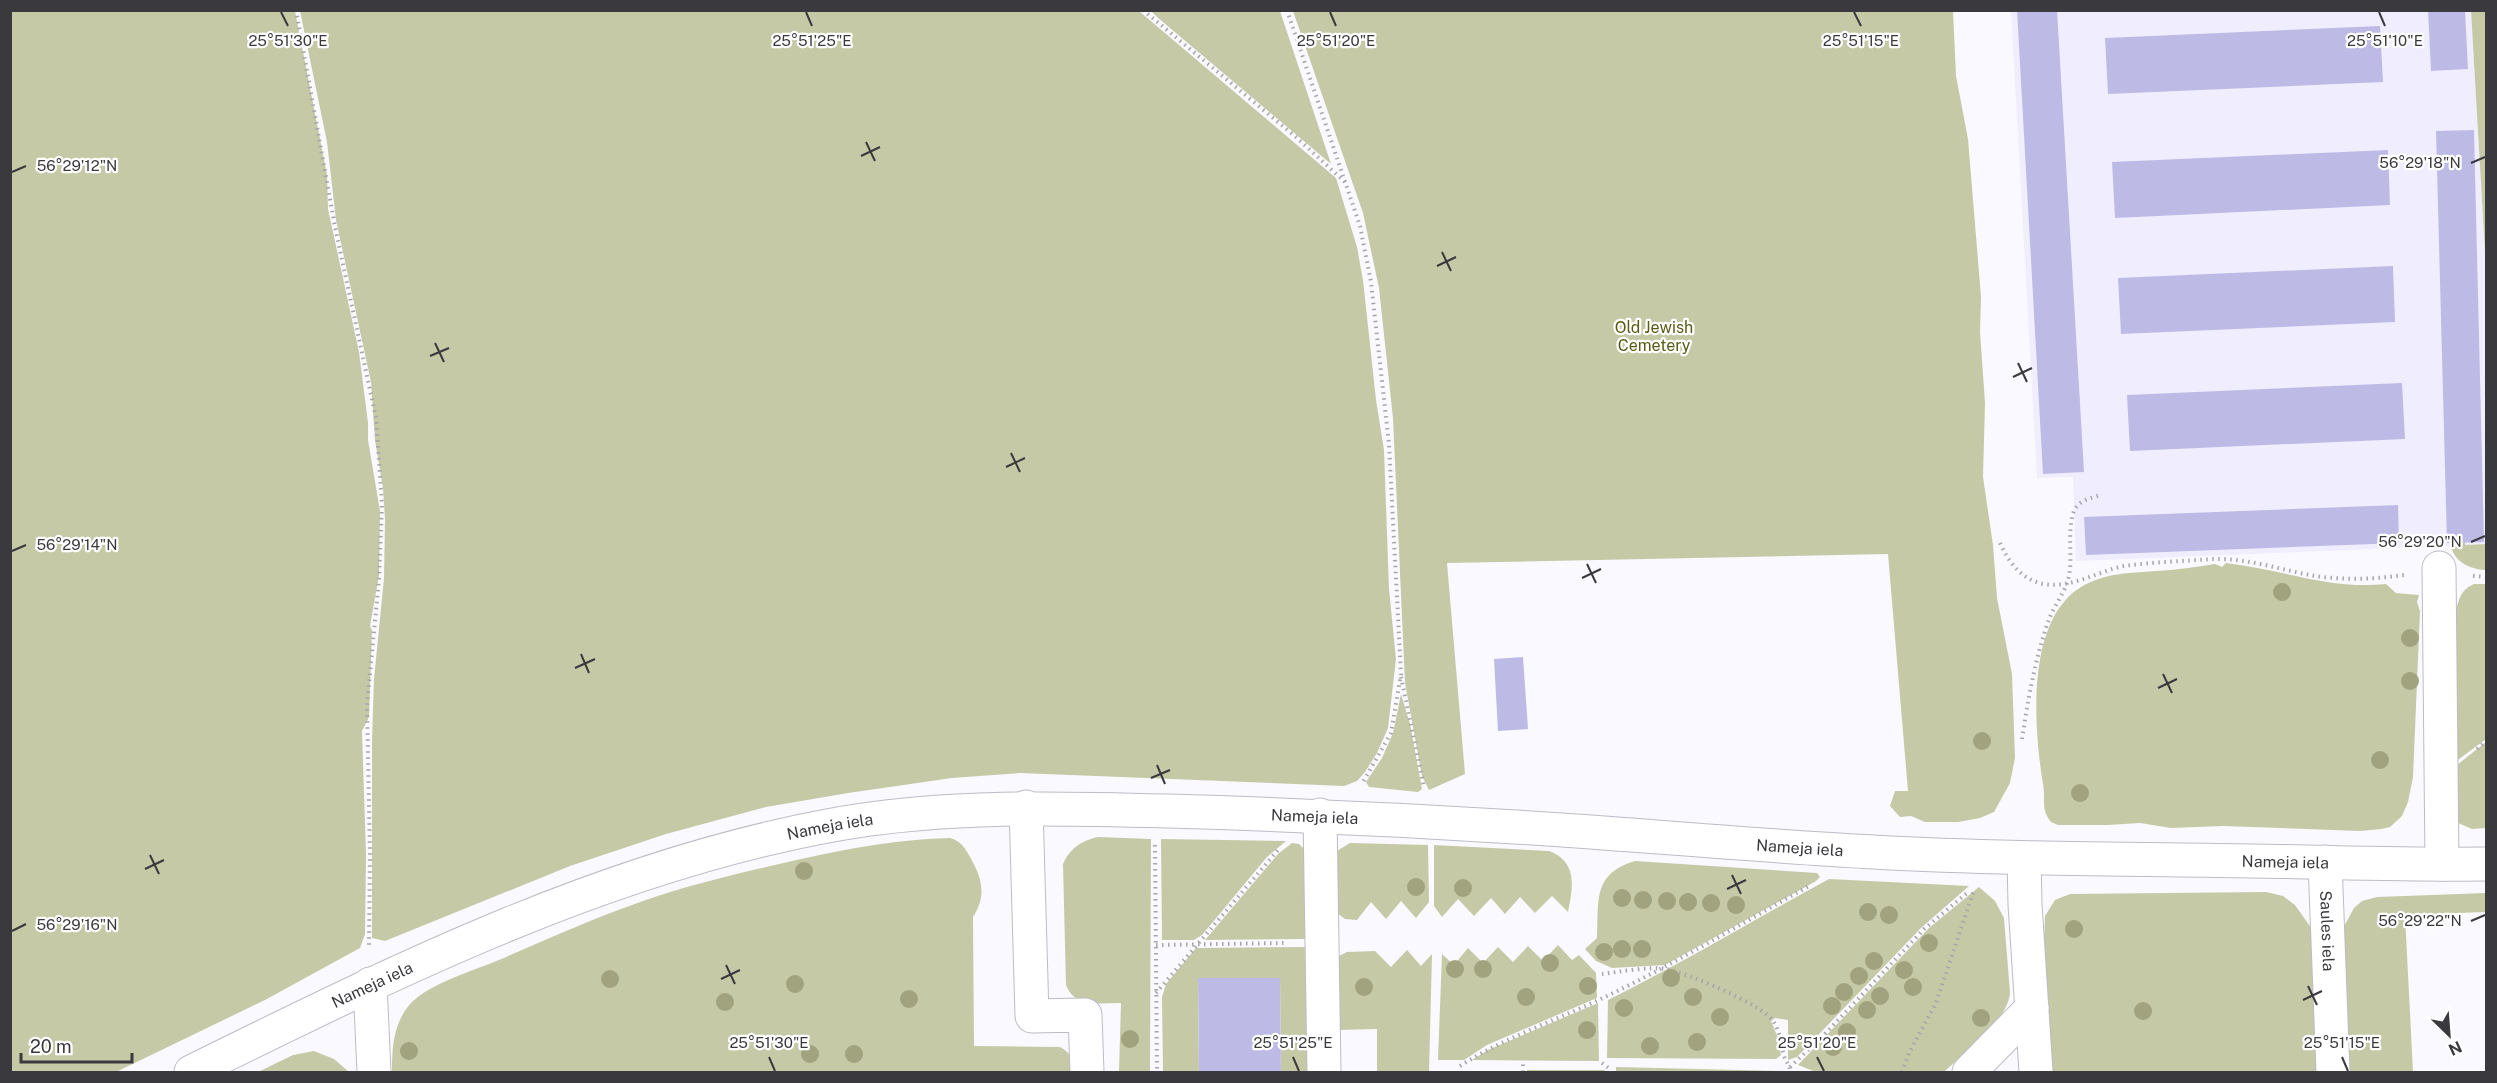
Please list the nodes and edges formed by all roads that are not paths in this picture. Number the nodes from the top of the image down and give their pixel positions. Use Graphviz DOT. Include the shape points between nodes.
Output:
graph roads {
  1 [pos="2439,568"];
  2 [pos="1026,807"];
  3 [pos="1320,815"];
  4 [pos="2024,858"];
  5 [pos="2325,862"];
  6 [pos="2442,864"];
  7 [pos="2487,864"];
  8 [pos="370,984"];
  9 [pos="2032,1008"];
  10 [pos="191,1072"];
  11 [pos="374,1072"];
  12 [pos="1087,1072"];
  13 [pos="1324,1072"];
  14 [pos="1969,1072"];
  15 [pos="2036,1072"];
  16 [pos="2334,1072"];
  1 -- 6 [label="street"];
  2 -- 3 [label="street, Nameja iela"];
  2 -- 8 [label="street, Nameja iela" via="843,823 712,853 535,914"];
  2 -- 12 [label="street" via="1032,1016 1085,1015"];
  3 -- 4 [label="street, Nameja iela" via="1873,852"];
  3 -- 13 [label="street"];
  4 -- 5 [label="street, Nameja iela"];
  4 -- 9 [label="street"];
  5 -- 6 [label="street, Nameja iela"];
  5 -- 16 [label="street, Saules iela"];
  6 -- 7 [label="street, Nameja iela"];
  8 -- 10 [label="street, Nameja iela"];
  8 -- 11 [label="street"];
  9 -- 14 [label="street"];
  9 -- 15 [label="street"];
}
